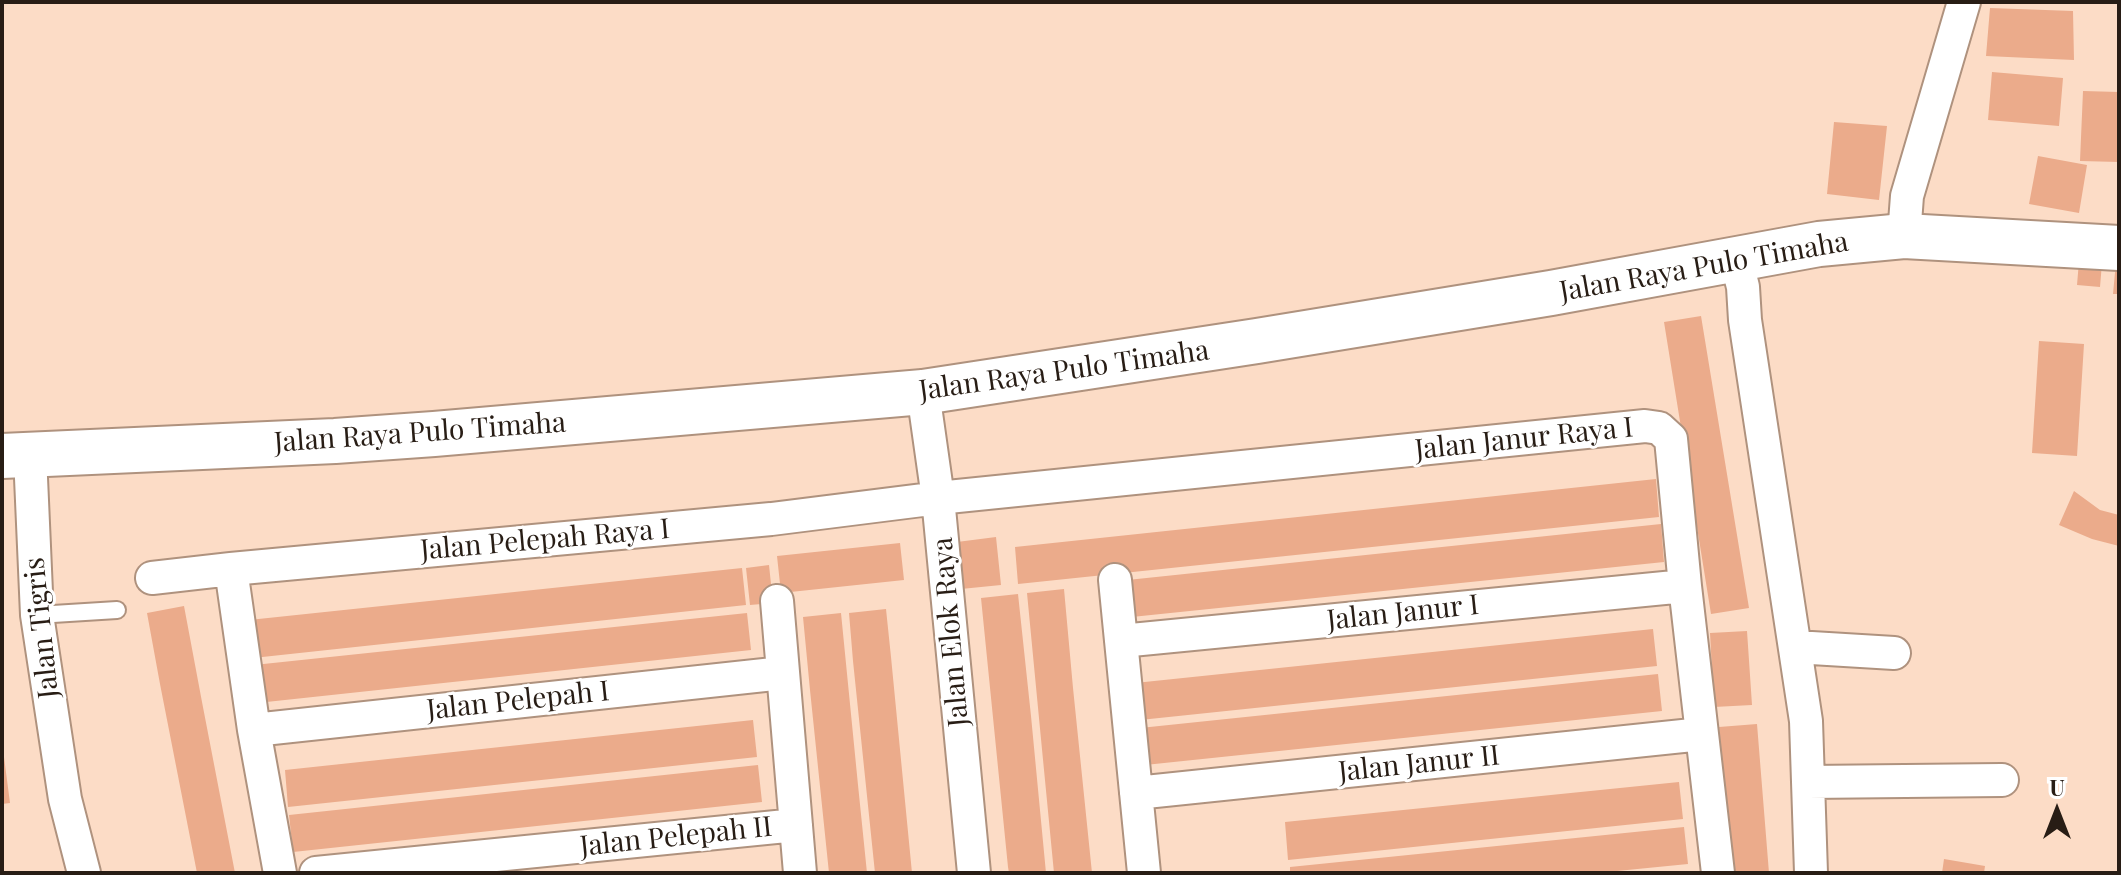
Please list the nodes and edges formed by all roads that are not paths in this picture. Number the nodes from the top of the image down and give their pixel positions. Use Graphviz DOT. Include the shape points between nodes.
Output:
graph roads {
  1 [pos="1964,2"];
  2 [pos="1904,236"];
  3 [pos="2119,248"];
  4 [pos="1739,273"];
  5 [pos="926,406"];
  6 [pos="21,466"];
  7 [pos="938,498"];
  8 [pos="231,569"];
  9 [pos="152,578"];
  10 [pos="1115,580"];
  11 [pos="1685,586"];
  12 [pos="777,601"];
  13 [pos="117,610"];
  14 [pos="37,615"];
  15 [pos="1121,641"];
  16 [pos="1795,647"];
  17 [pos="1894,653"];
  18 [pos="783,673"];
  19 [pos="254,730"];
  20 [pos="1702,734"];
  21 [pos="2002,780"];
  22 [pos="1808,782"];
  23 [pos="1136,793"];
  24 [pos="796,825"];
  25 [pos="84,873"];
  26 [pos="280,873"];
  27 [pos="316,873"];
  28 [pos="800,873"];
  29 [pos="974,873"];
  30 [pos="1144,873"];
  31 [pos="1718,873"];
  32 [pos="1811,873"];
  1 -- 2 [label="street" via="1907,196"];
  2 -- 3 [label="street, Jalan Raya Pulo Timaha"];
  2 -- 4 [label="street, Jalan Raya Pulo Timaha" via="1819,244"];
  4 -- 5 [label="street, Jalan Raya Pulo Timaha" via="1551,293 1243,344"];
  4 -- 16 [label="street"];
  5 -- 6 [label="street, Jalan Raya Pulo Timaha" via="406,436"];
  5 -- 7 [label="street, Jalan Elok Raya"];
  6 -- 14 [label="street, Jalan Tigris" via="33,538"];
  7 -- 8 [label="street, Jalan Pelepah Raya I" via="755,521"];
  7 -- 11 [label="street, Jalan Janur Raya I" via="1645,426 1659,428 1671,439"];
  7 -- 29 [label="street, Jalan Elok Raya"];
  8 -- 9 [label="street, Jalan Pelepah Raya I"];
  8 -- 19 [label="street"];
  10 -- 15 [label="street"];
  11 -- 15 [label="street, Jalan Janur I"];
  11 -- 20 [label="street, Jalan Janur Raya I"];
  12 -- 18 [label="street"];
  13 -- 14 [label="lane"];
  14 -- 25 [label="street, Jalan Tigris" via="65,799"];
  15 -- 23 [label="street"];
  16 -- 17 [label="street"];
  16 -- 22 [label="street"];
  18 -- 19 [label="street, Jalan Pelepah I"];
  18 -- 24 [label="street"];
  19 -- 26 [label="street"];
  20 -- 23 [label="street, Jalan Janur II"];
  20 -- 31 [label="street, Jalan Janur Raya I"];
  21 -- 22 [label="street"];
  22 -- 32 [label="street"];
  23 -- 30 [label="street"];
  24 -- 27 [label="street, Jalan Pelepah II"];
  24 -- 28 [label="street"];
}
